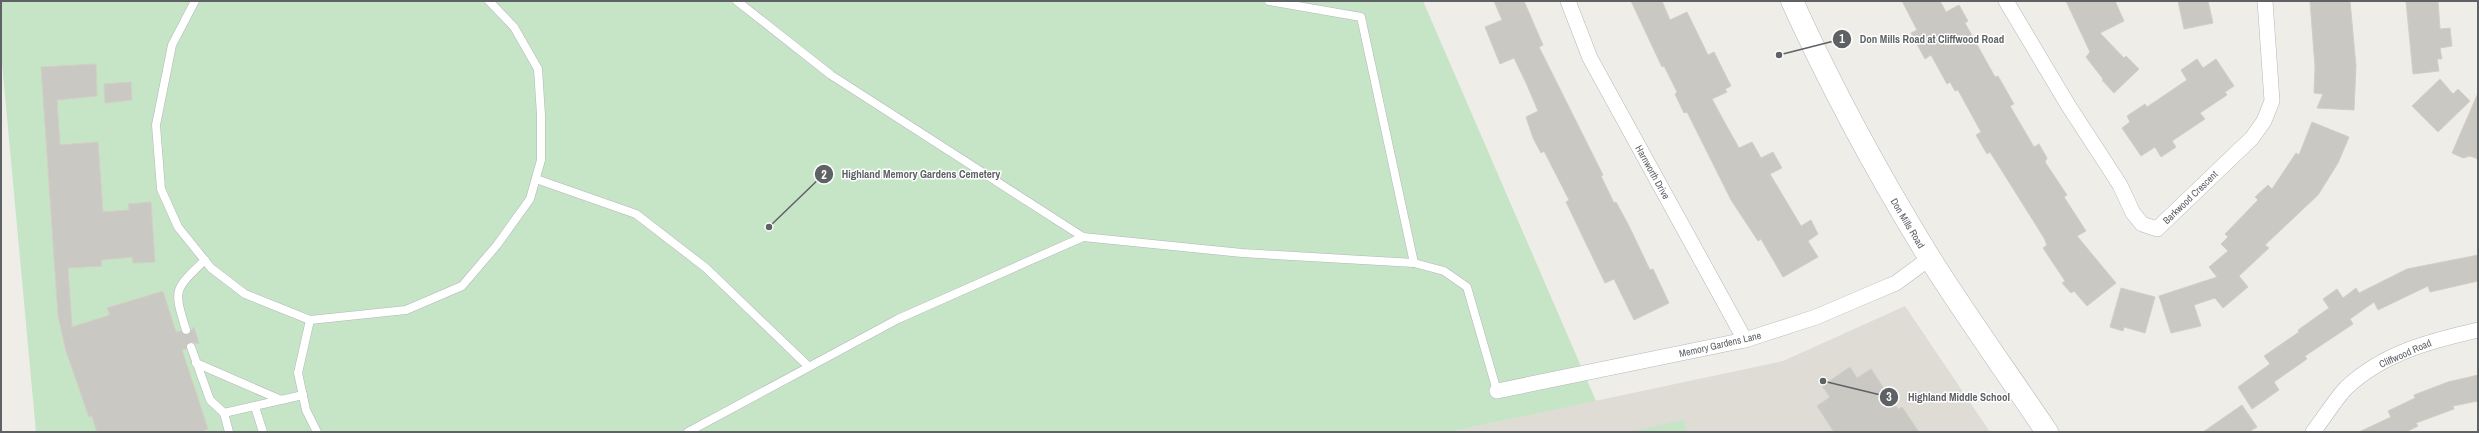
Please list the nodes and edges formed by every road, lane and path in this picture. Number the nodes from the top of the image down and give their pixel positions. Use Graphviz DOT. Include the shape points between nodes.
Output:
graph roads {
  1 [pos="195,1"];
  2 [pos="489,1"];
  3 [pos="737,1"];
  4 [pos="1269,1"];
  5 [pos="1568,1"];
  6 [pos="1792,1"];
  7 [pos="2006,1"];
  8 [pos="2265,1"];
  9 [pos="536,179"];
  10 [pos="1083,237"];
  11 [pos="1930,258"];
  12 [pos="205,260"];
  13 [pos="1414,263"];
  14 [pos="310,320"];
  15 [pos="186,330"];
  16 [pos="2478,330"];
  17 [pos="1744,340"];
  18 [pos="191,347"];
  19 [pos="196,363"];
  20 [pos="808,366"];
  21 [pos="1497,391"];
  22 [pos="303,395"];
  23 [pos="281,400"];
  24 [pos="254,407"];
  25 [pos="224,414"];
  26 [pos="229,432"];
  27 [pos="262,432"];
  28 [pos="317,432"];
  29 [pos="688,432"];
  30 [pos="2047,432"];
  31 [pos="2313,432"];
  1 -- 12 [label="lane" via="172,45 156,125 161,189 178,227"];
  2 -- 9 [label="lane" via="514,28 538,69 541,160"];
  3 -- 10 [label="lane" via="831,75"];
  4 -- 13 [label="lane" via="1361,17"];
  5 -- 17 [label="street, Harnworth Drive" via="1590,58"];
  6 -- 11 [label="main road, Don Mills Road" via="1816,54 1881,177"];
  7 -- 8 [label="street, Barkwood Crescent" via="2068,105 2120,185 2133,213 2142,224 2157,229 2252,138 2264,121 2272,101"];
  9 -- 14 [label="lane" via="530,199 497,245 462,286 406,310"];
  9 -- 20 [label="lane" via="636,214 706,268"];
  10 -- 13 [label="lane" via="1242,254"];
  10 -- 20 [label="lane" via="898,319"];
  11 -- 17 [label="street, Memory Gardens Lane" via="1884,288 1816,317"];
  11 -- 30 [label="main road, Don Mills Road"];
  12 -- 14 [label="lane" via="211,268 245,294"];
  12 -- 15 [label="lane" via="182,282 176,298"];
  13 -- 21 [label="lane" via="1444,271 1467,287"];
  14 -- 22 [label="lane" via="298,373"];
  16 -- 31 [label="street, Cliffwood Road" via="2427,342 2381,361 2346,389"];
  17 -- 21 [label="street, Memory Gardens Lane"];
  18 -- 19 [label="lane"];
  19 -- 23 [label="lane"];
  19 -- 25 [label="lane" via="210,400"];
  20 -- 29 [label="lane"];
  22 -- 23 [label="lane"];
  22 -- 28 [label="lane" via="306,410"];
  23 -- 24 [label="lane"];
  24 -- 25 [label="lane"];
  24 -- 27 [label="lane"];
  25 -- 26 [label="lane"];
}
